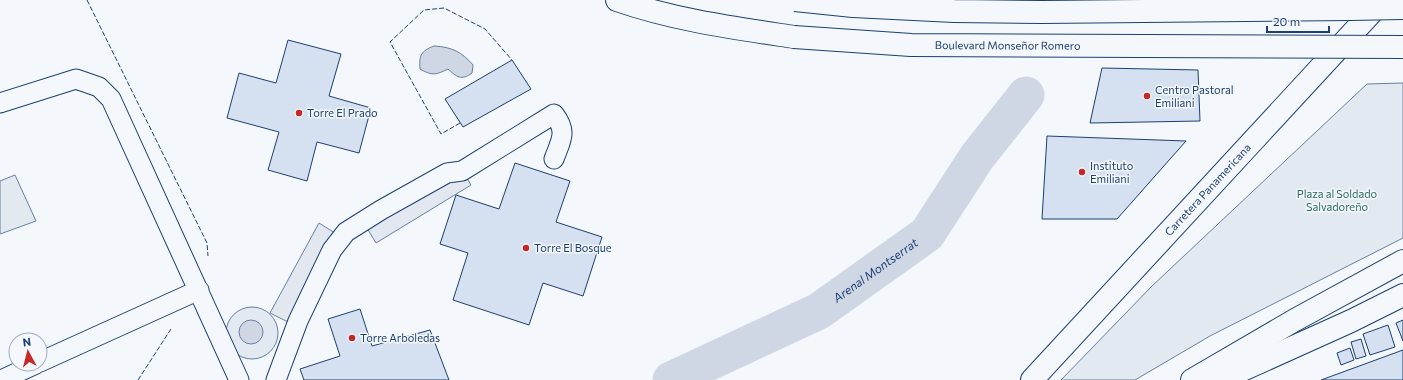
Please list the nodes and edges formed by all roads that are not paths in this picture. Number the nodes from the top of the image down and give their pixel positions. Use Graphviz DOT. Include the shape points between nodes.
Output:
graph roads {
  1 [pos="618,0"];
  2 [pos="795,0"];
  3 [pos="1383,0"];
  4 [pos="1403,8"];
  5 [pos="1403,46"];
  6 [pos="0,102"];
  7 [pos="554,159"];
  8 [pos="1403,261"];
  9 [pos="199,290"];
  10 [pos="1403,295"];
  11 [pos="48,358"];
  12 [pos="18,372"];
  13 [pos="1,380"];
  14 [pos="239,380"];
  15 [pos="276,380"];
  16 [pos="1032,380"];
  17 [pos="1192,380"];
  18 [pos="1220,380"];
  1 -- 5 [label="main road, Boulevard Monseñor Romero, bridge" via="641,8 708,23 794,37 911,45"];
  2 -- 4 [label="main road, bridge" via="954,11"];
  3 -- 16 [label="main road, Carretera Panamericana"];
  6 -- 9 [label="street" via="76,79 99,87 111,99"];
  7 -- 15 [label="street" via="563,133 560,121 554,114 462,171 447,173 346,232 328,257 298,321"];
  8 -- 17 [label="main road"];
  9 -- 11 [label="street"];
  9 -- 14 [label="street"];
  10 -- 18 [label="main road"];
  12 -- 13 [label="street"];
}
